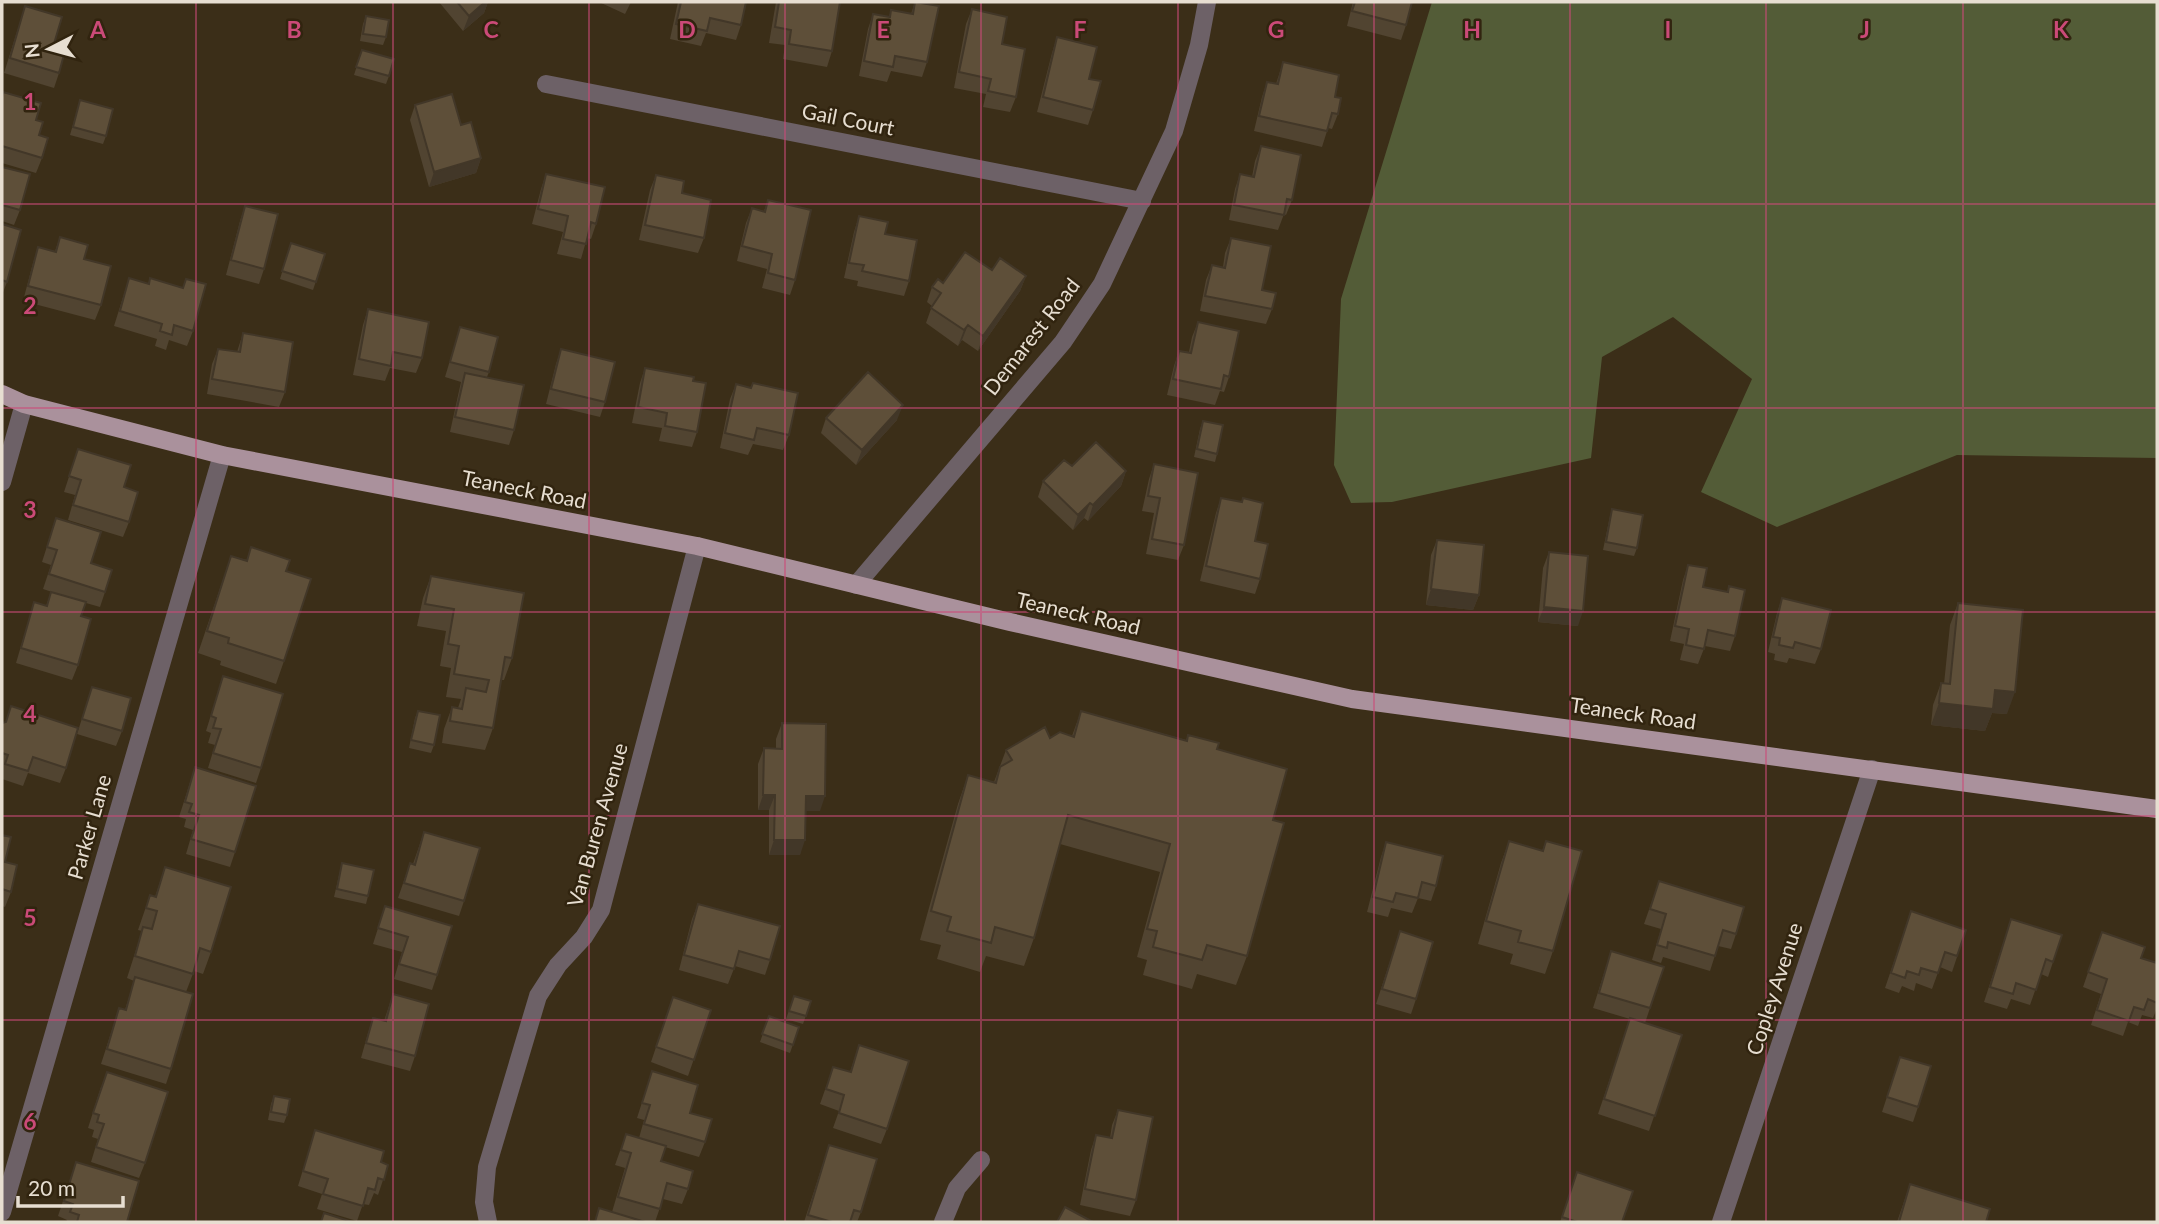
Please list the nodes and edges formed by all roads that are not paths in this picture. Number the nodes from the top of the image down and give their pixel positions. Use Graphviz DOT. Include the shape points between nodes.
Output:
graph roads {
  1 [pos="1206,2"];
  2 [pos="546,84"];
  3 [pos="1142,201"];
  4 [pos="2,394"];
  5 [pos="24,404"];
  6 [pos="222,455"];
  7 [pos="2,482"];
  8 [pos="698,546"];
  9 [pos="856,585"];
  10 [pos="1872,769"];
  11 [pos="2157,809"];
  12 [pos="981,1160"];
  13 [pos="2,1212"];
  14 [pos="488,1222"];
  15 [pos="943,1222"];
  16 [pos="1721,1222"];
  1 -- 3 [label="street, Demarest Road" via="1199,45 1174,131"];
  2 -- 3 [label="street, Gail Court"];
  3 -- 9 [label="street, Demarest Road" via="1102,284 1063,341"];
  4 -- 5 [label="main road, Teaneck Road"];
  5 -- 6 [label="main road, Teaneck Road"];
  5 -- 7 [label="street"];
  6 -- 8 [label="main road, Teaneck Road"];
  6 -- 13 [label="street, Parker Lane"];
  8 -- 9 [label="main road, Teaneck Road"];
  8 -- 14 [label="street, Van Buren Avenue" via="601,910 538,996 487,1167 484,1202"];
  9 -- 10 [label="main road, Teaneck Road" via="1352,699"];
  10 -- 11 [label="main road, Teaneck Road"];
  10 -- 16 [label="street, Copley Avenue"];
  12 -- 15 [label="street" via="957,1188"];
}
